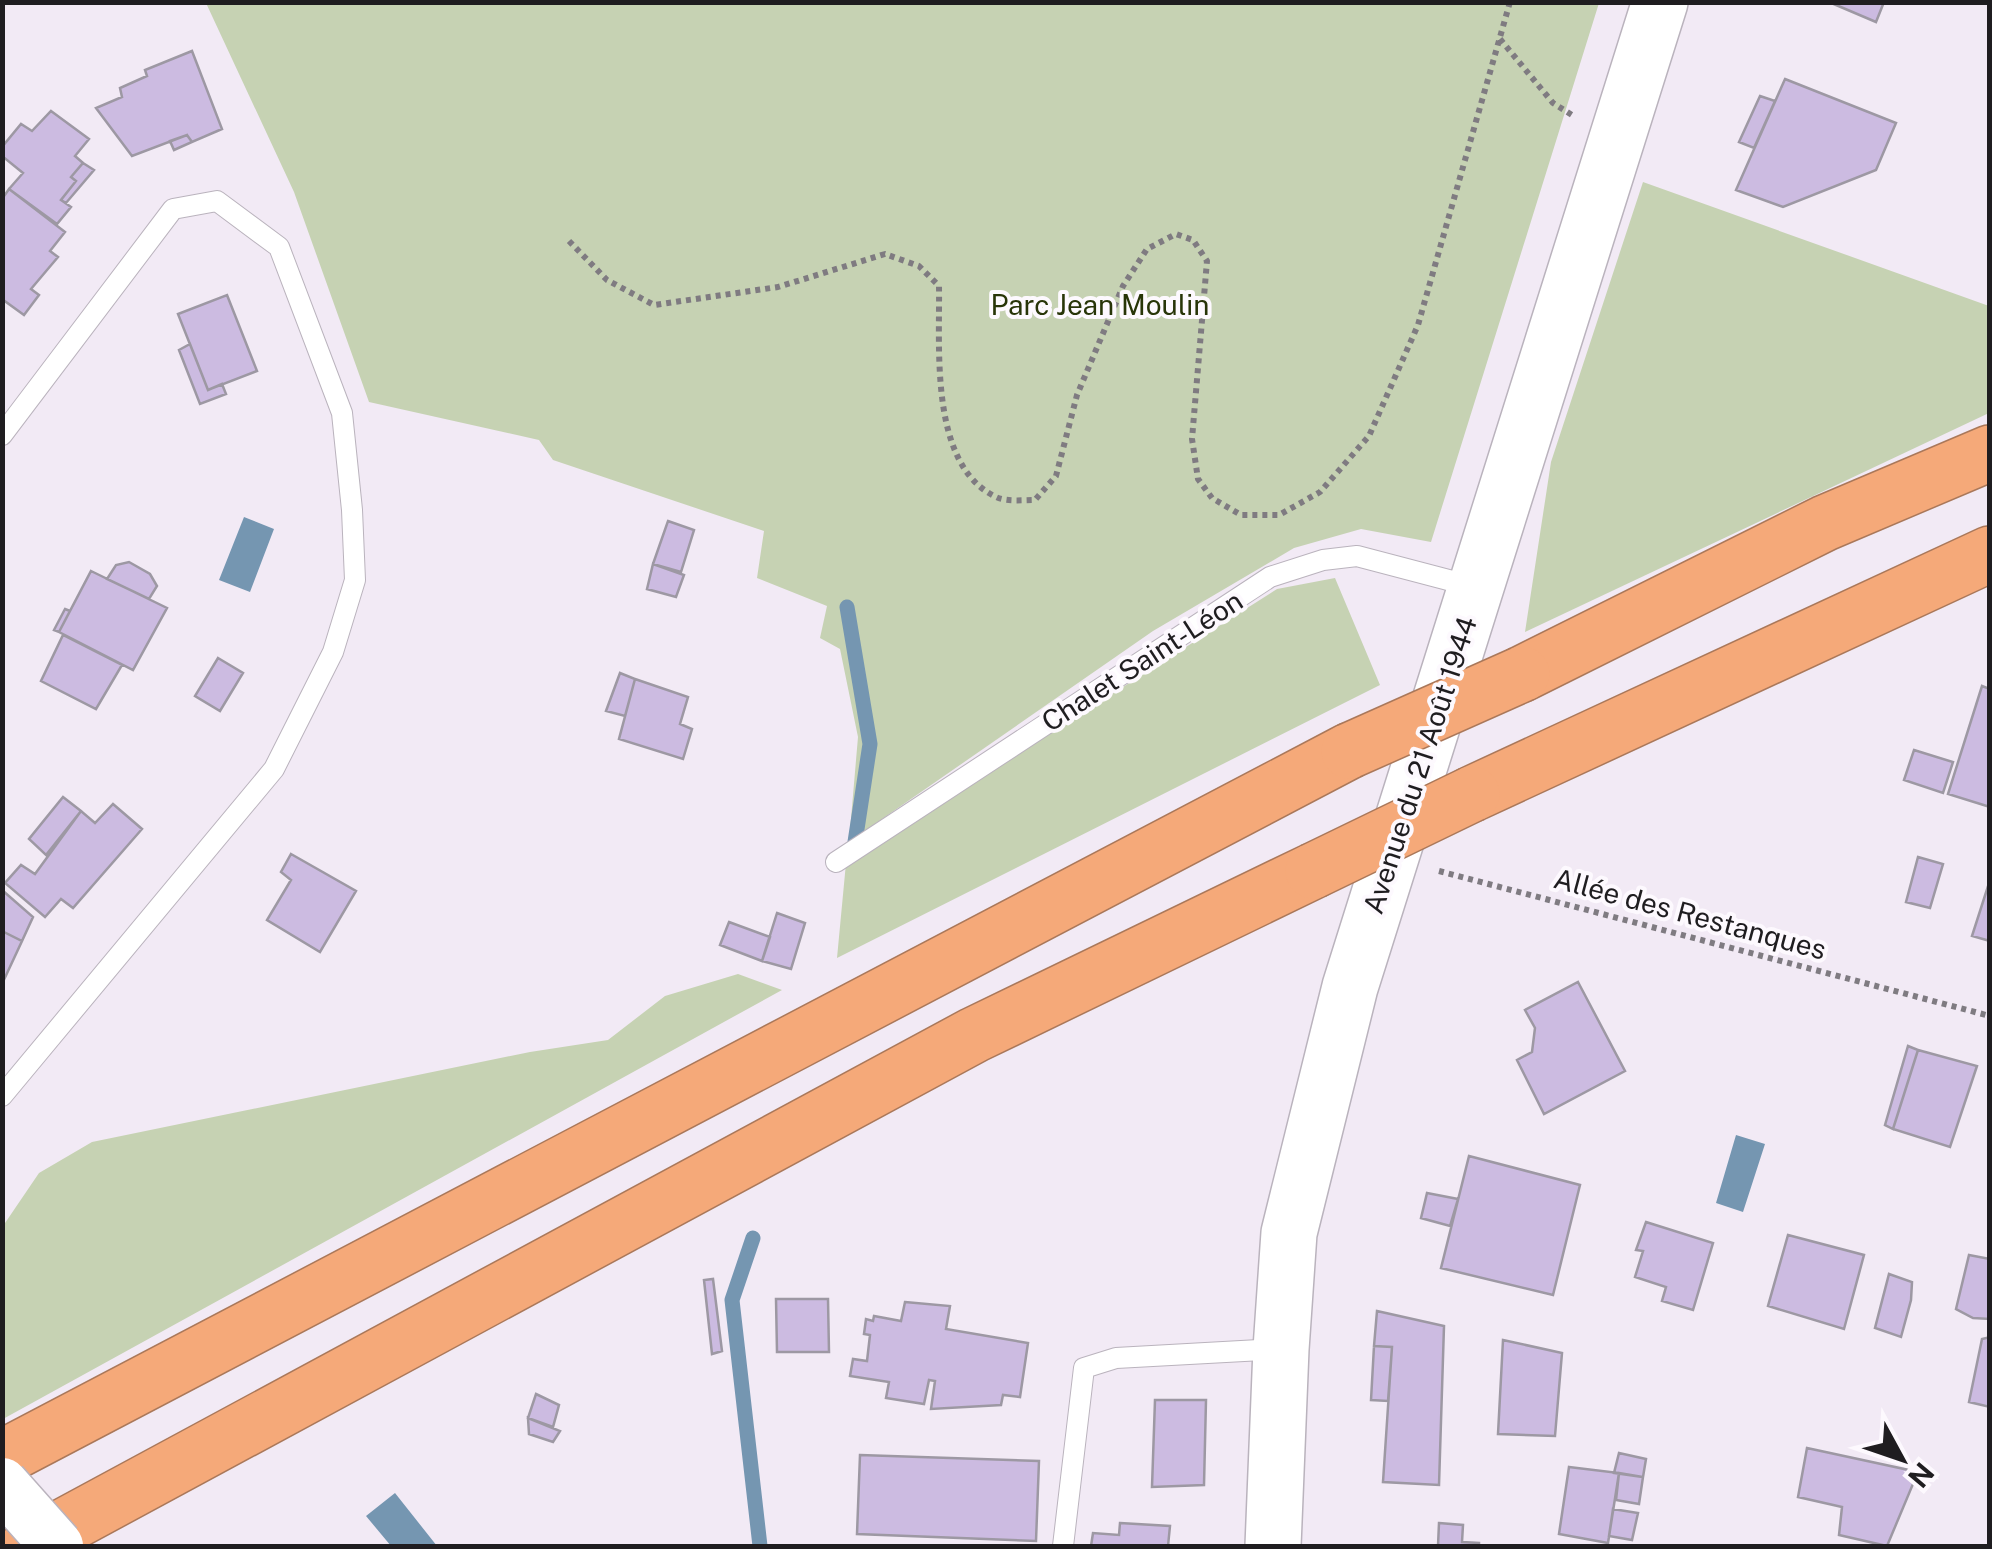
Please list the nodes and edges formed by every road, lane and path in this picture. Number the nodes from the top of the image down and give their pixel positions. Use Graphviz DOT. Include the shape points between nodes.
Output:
graph roads {
  1 [pos="1510,2"];
  2 [pos="1660,2"];
  3 [pos="1500,39"];
  4 [pos="1619,133"];
  5 [pos="569,241"];
  6 [pos="2,435"];
  7 [pos="1990,452"];
  8 [pos="1990,554"];
  9 [pos="1476,588"];
  10 [pos="836,862"];
  11 [pos="1382,884"];
  12 [pos="1990,1016"];
  13 [pos="2,1096"];
  14 [pos="1281,1349"];
  15 [pos="2,1458"];
  16 [pos="2,1484"];
  17 [pos="28,1546"];
  18 [pos="57,1546"];
  19 [pos="1063,1546"];
  20 [pos="1274,1546"];
  1 -- 3 [label="path"];
  2 -- 4 [label="main road, Avenue du 21 Août 1944"];
  3 -- 4 [label="path" via="1553,102 1580,121"];
  3 -- 5 [label="path" via="1418,326 1369,436 1320,492 1279,515 1240,514 1212,498 1198,479 1192,439 1207,262 1194,240 1176,234 1147,249 1123,286 1077,396 1056,476 1035,500 998,499 970,479 947,430 939,286 920,266 885,254 778,287 654,305 607,280"];
  4 -- 9 [label="main road, Avenue du 21 Août 1944"];
  6 -- 13 [label="lane" via="173,210 218,202 279,247 342,413 355,580 334,652 274,769"];
  7 -- 15 [label="highway, bridge" via="1824,522 1522,674 1349,751"];
  8 -- 17 [label="highway, bridge" via="974,1035"];
  9 -- 10 [label="lane, Chalet Saint-Léon" via="1356,556 1270,577"];
  9 -- 11 [label="main road, Avenue du 21 Août 1944"];
  11 -- 12 [label="path, Allée des Restanques" via="1415,865"];
  11 -- 14 [label="main road, Avenue du 21 Août 1944" via="1289,1233"];
  14 -- 19 [label="lane" via="1116,1358 1084,1368"];
  14 -- 20 [label="main road, Avenue du 21 Août 1944"];
  16 -- 18 [label="street, bridge"];
}
